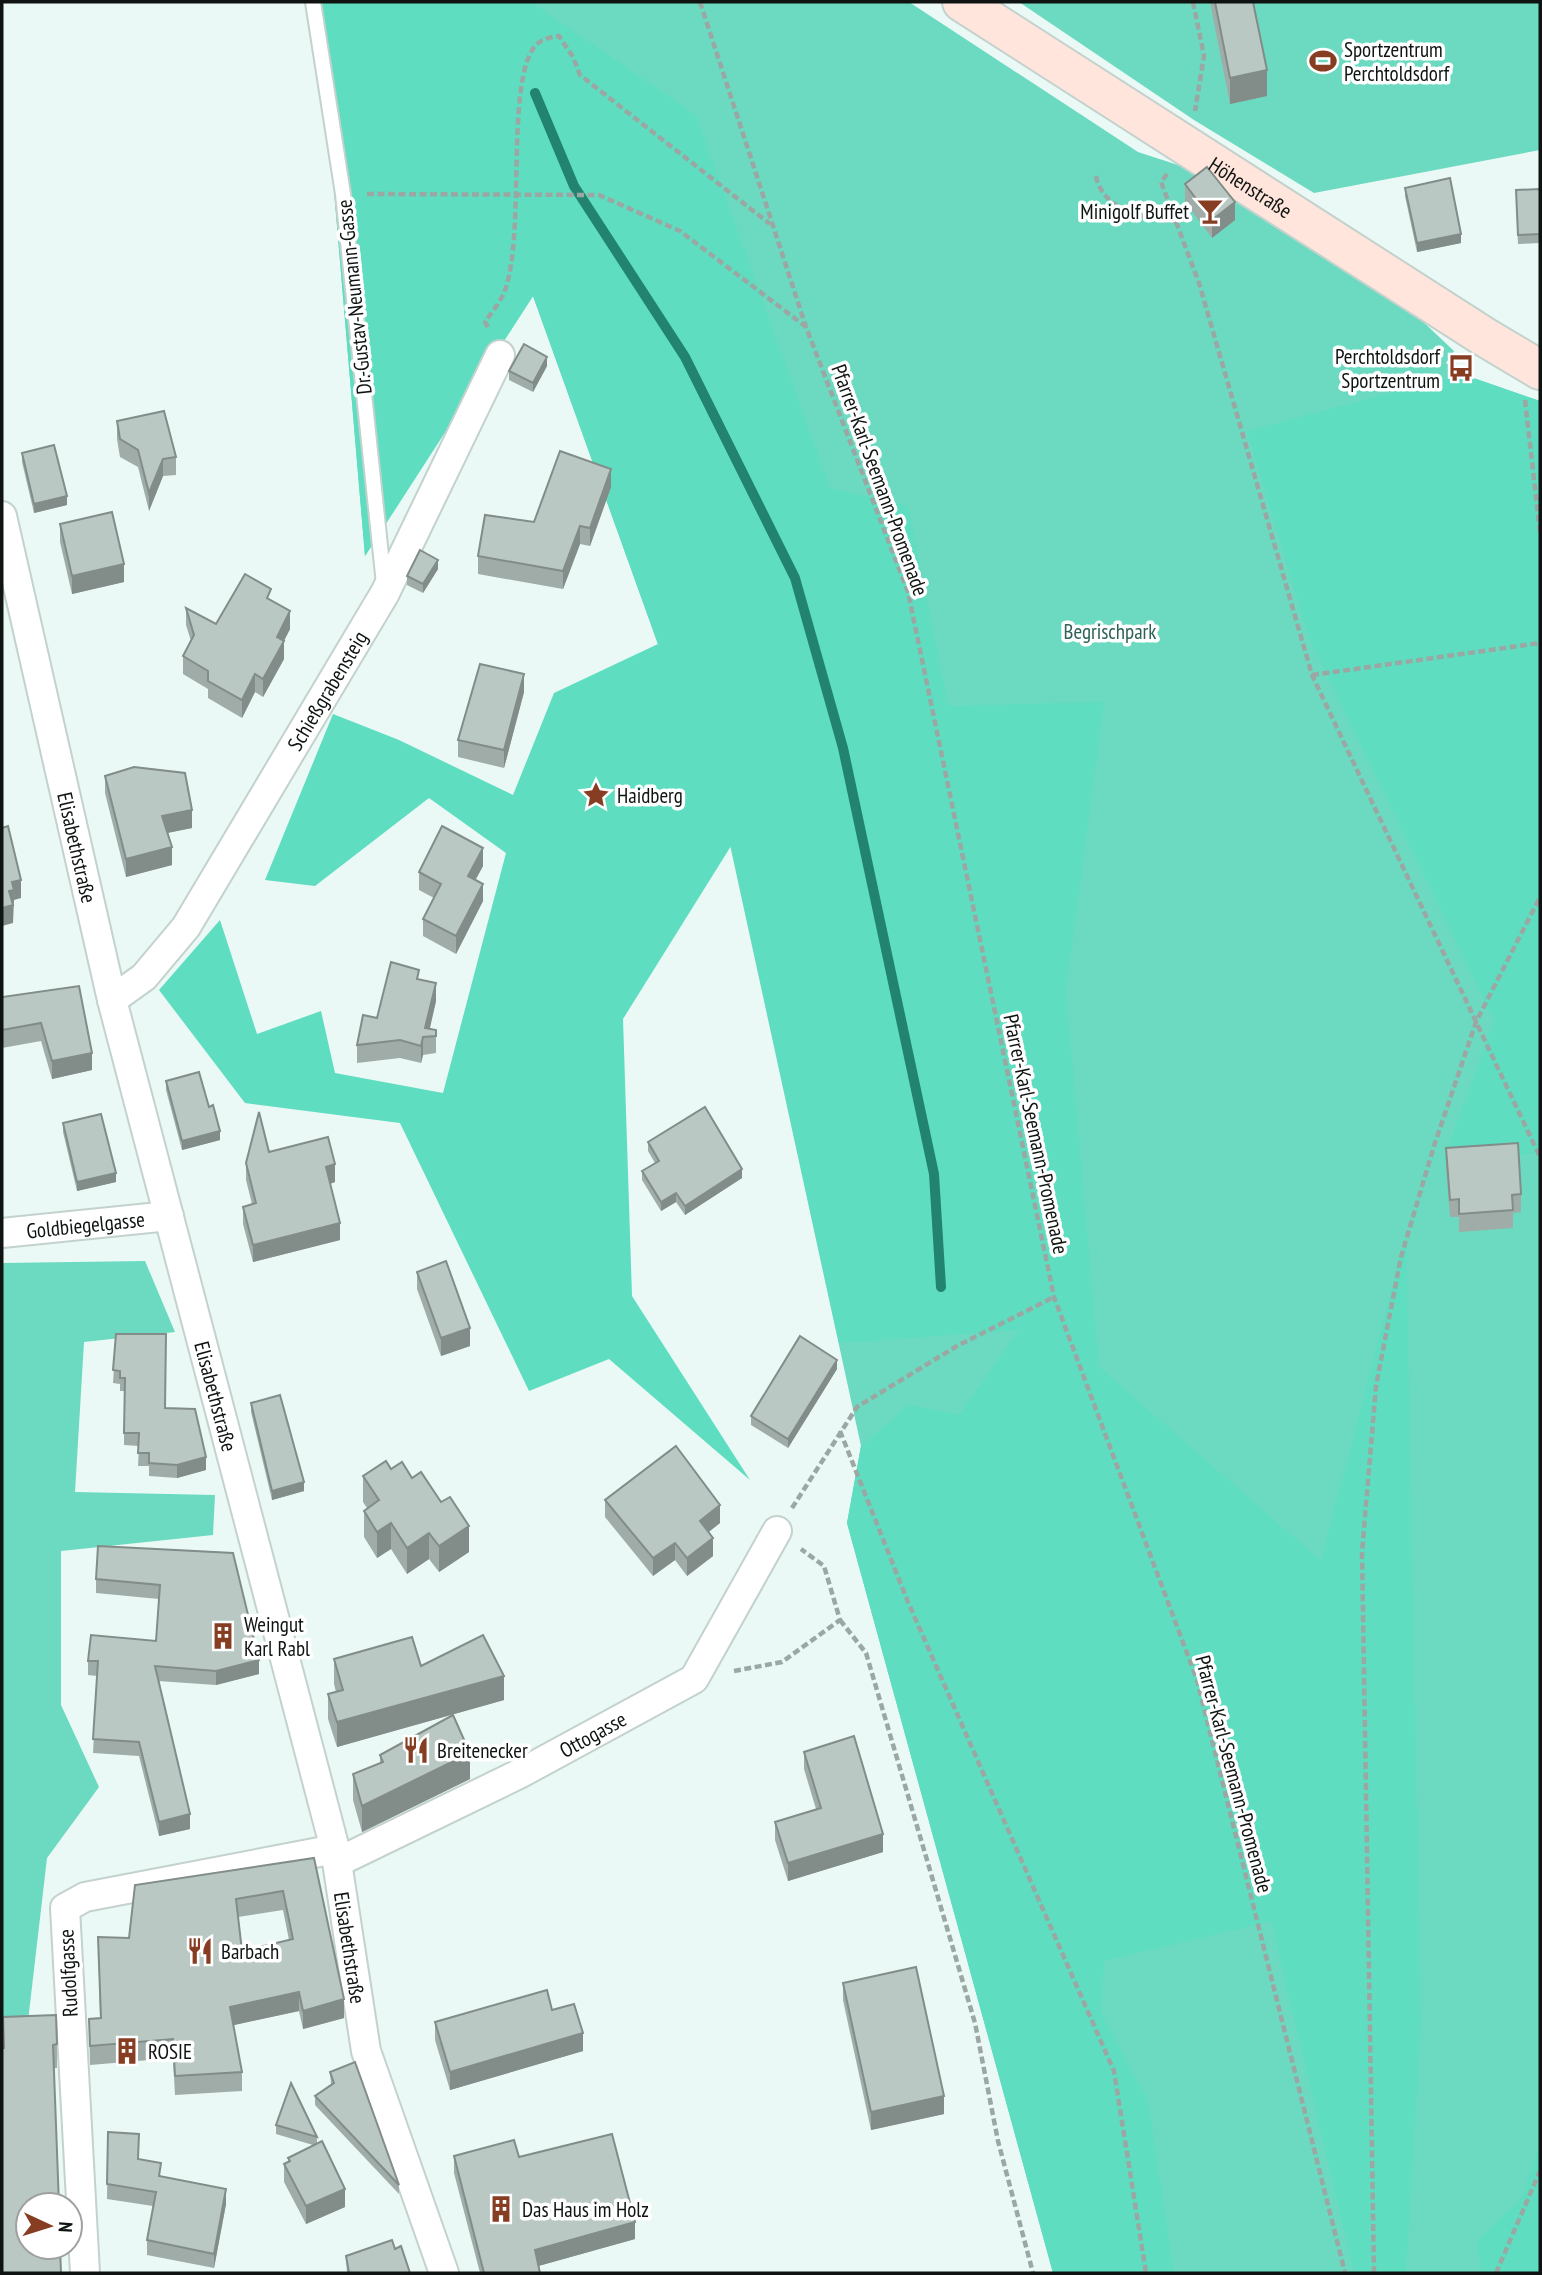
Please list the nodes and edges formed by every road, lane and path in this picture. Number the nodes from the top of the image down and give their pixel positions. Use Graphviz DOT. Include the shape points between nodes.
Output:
graph roads {
  1 [pos="313,2"];
  2 [pos="700,2"];
  3 [pos="962,2"];
  4 [pos="1193,2"];
  5 [pos="1189,147"];
  6 [pos="1096,176"];
  7 [pos="517,192"];
  8 [pos="343,194"];
  9 [pos="1176,221"];
  10 [pos="771,224"];
  11 [pos="1190,234"];
  12 [pos="1182,237"];
  13 [pos="806,327"];
  14 [pos="500,355"];
  15 [pos="1530,364"];
  16 [pos="2,516"];
  17 [pos="1540,532"];
  18 [pos="385,593"];
  19 [pos="1540,643"];
  20 [pos="1312,676"];
  21 [pos="1540,897"];
  22 [pos="112,1000"];
  23 [pos="1476,1022"];
  24 [pos="1533,1142"];
  25 [pos="1540,1143"];
  26 [pos="1540,1157"];
  27 [pos="169,1216"];
  28 [pos="2,1233"];
  29 [pos="1054,1297"];
  30 [pos="840,1431"];
  31 [pos="777,1531"];
  32 [pos="840,1620"];
  33 [pos="694,1679"];
  34 [pos="337,1855"];
  35 [pos="1540,2171"];
  36 [pos="85,2273"];
  37 [pos="444,2273"];
  38 [pos="1033,2273"];
  39 [pos="1146,2273"];
  40 [pos="1345,2273"];
  41 [pos="1374,2273"];
  42 [pos="1496,2273"];
  1 -- 8 [label="lane, Dr.-Gustav-Neumann-Gasse"];
  2 -- 10 [label="path, Pfarrer-Karl-Seemann-Promenade"];
  3 -- 5 [label="street, Höhenstraße"];
  4 -- 5 [label="path" via="1204,56"];
  5 -- 9 [label="path" via="1161,182"];
  5 -- 15 [label="street, Höhenstraße"];
  6 -- 9 [label="path" via="1104,198 1131,212"];
  7 -- 8 [label="path"];
  7 -- 10 [label="path" via="520,86 535,46 559,36 580,75"];
  7 -- 13 [label="path" via="599,195 680,231"];
  7 -- 14 [label="path" via="505,290 485,322"];
  8 -- 18 [label="lane, Dr.-Gustav-Neumann-Gasse"];
  9 -- 12 [label="path"];
  10 -- 13 [label="path, Pfarrer-Karl-Seemann-Promenade"];
  11 -- 12 [label="path"];
  12 -- 20 [label="path"];
  13 -- 29 [label="path, Pfarrer-Karl-Seemann-Promenade" via="908,592"];
  14 -- 18 [label="street, Schießgrabensteig"];
  15 -- 17 [label="path"];
  16 -- 22 [label="street, Elisabethstraße"];
  18 -- 22 [label="street, Schießgrabensteig" via="186,927 144,977"];
  19 -- 20 [label="path"];
  20 -- 23 [label="path"];
  21 -- 23 [label="path"];
  22 -- 27 [label="street, Elisabethstraße"];
  23 -- 24 [label="path"];
  23 -- 41 [label="path" via="1401,1257 1376,1387 1364,1538"];
  24 -- 25 [label="path"];
  24 -- 26 [label="path"];
  27 -- 28 [label="street, Goldbiegelgasse"];
  27 -- 34 [label="street, Elisabethstraße"];
  29 -- 30 [label="path" via="957,1346 857,1407"];
  29 -- 40 [label="path, Pfarrer-Karl-Seemann-Promenade" via="1197,1681"];
  30 -- 31 [label="path"];
  30 -- 39 [label="path" via="913,1615 1114,2071"];
  31 -- 32 [label="path" via="824,1566"];
  31 -- 33 [label="street"];
  32 -- 33 [label="path" via="782,1662"];
  32 -- 38 [label="path" via="866,1653 967,1997"];
  33 -- 34 [label="street, Ottogasse" via="521,1773"];
  34 -- 36 [label="street, Rudolfgasse" via="85,1897 65,1908"];
  34 -- 37 [label="street, Elisabethstraße" via="366,2050"];
  35 -- 42 [label="path"];
}
